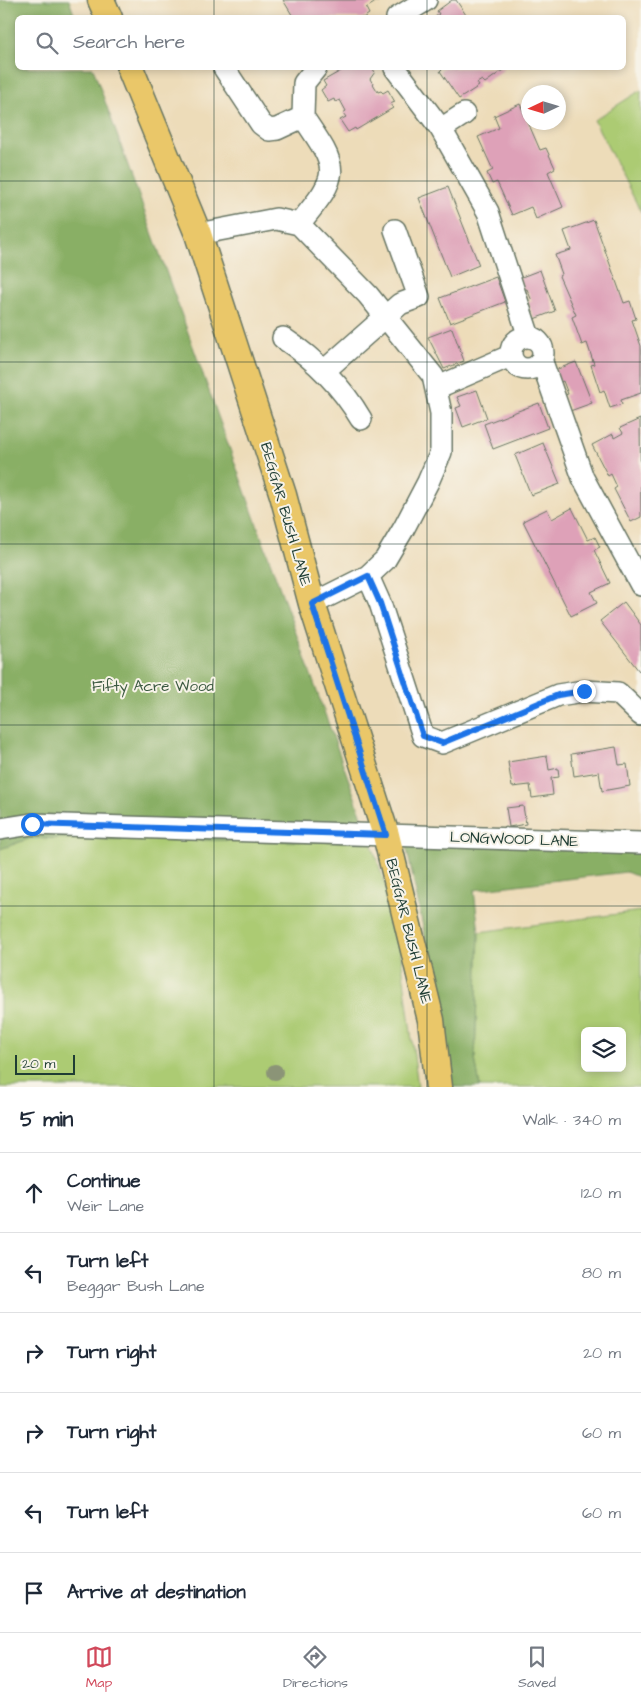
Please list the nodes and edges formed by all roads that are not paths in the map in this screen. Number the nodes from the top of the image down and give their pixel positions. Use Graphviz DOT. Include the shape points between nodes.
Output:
graph roads {
  1 [pos="101,0"];
  2 [pos="426,0"];
  3 [pos="108,15"];
  4 [pos="402,15"];
  5 [pos="131,70"];
  6 [pos="225,70"];
  7 [pos="314,70"];
  8 [pos="397,70"];
  9 [pos="464,114"];
  10 [pos="303,117"];
  11 [pos="441,129"];
  12 [pos="299,224"];
  13 [pos="395,230"];
  14 [pos="198,234"];
  15 [pos="386,317"];
  16 [pos="529,337"];
  17 [pos="283,338"];
  18 [pos="510,356"];
  19 [pos="542,362"];
  20 [pos="324,370"];
  21 [pos="436,388"];
  22 [pos="361,419"];
  23 [pos="368,576"];
  24 [pos="641,585"];
  25 [pos="312,604"];
  26 [pos="641,715"];
  27 [pos="0,829"];
  28 [pos="386,835"];
  29 [pos="641,843"];
  30 [pos="439,1087"];
  1 -- 3 [label="main road"];
  2 -- 4 [label="street"];
  5 -- 14 [label="main road, BEGGAR BUSH LANE"];
  6 -- 10 [label="street" via="260,124 269,130"];
  7 -- 10 [label="street" via="304,83"];
  8 -- 11 [label="street"];
  9 -- 11 [label="street"];
  10 -- 12 [label="street" via="327,152 331,170 330,184"];
  11 -- 16 [label="street" via="488,212"];
  12 -- 14 [label="street" via="276,219"];
  12 -- 15 [label="street"];
  13 -- 15 [label="street" via="419,298 400,304"];
  14 -- 25 [label="main road, BEGGAR BUSH LANE" via="283,495"];
  15 -- 20 [label="street"];
  15 -- 21 [label="street" via="433,376"];
  16 -- 18 [label="street" via="519,338 512,346"];
  16 -- 19 [label="street" via="539,341 544,351"];
  17 -- 20 [label="street"];
  18 -- 19 [label="street" via="515,366 524,370 535,368"];
  18 -- 21 [label="street"];
  19 -- 24 [label="street" via="583,478"];
  20 -- 22 [label="street"];
  21 -- 23 [label="street" via="441,413 441,452 404,528 385,560"];
  23 -- 25 [label="street"];
  23 -- 26 [label="street" via="380,603 423,736 442,743 558,695 584,691 618,693"];
  25 -- 28 [label="main road, BEGGAR BUSH LANE"];
  27 -- 28 [label="street, LONGWOOD LANE" via="32,824"];
  28 -- 29 [label="street, LONGWOOD LANE"];
  28 -- 30 [label="main road, BEGGAR BUSH LANE" via="431,1020"];
}
